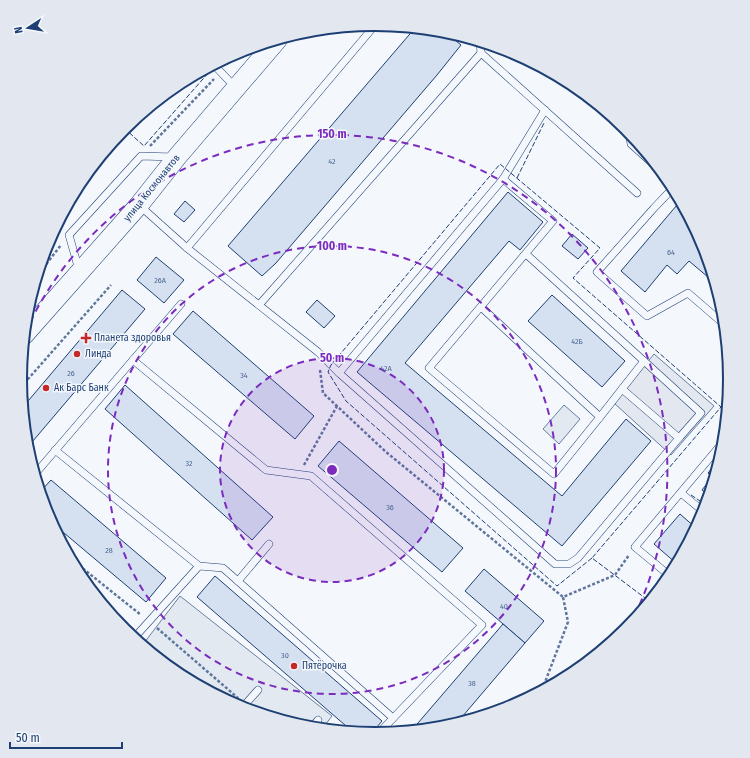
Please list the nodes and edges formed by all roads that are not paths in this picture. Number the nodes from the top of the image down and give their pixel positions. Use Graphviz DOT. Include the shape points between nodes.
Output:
graph roads {
  1 [pos="370,31"];
  2 [pos="271,47"];
  3 [pos="480,47"];
  4 [pos="481,53"];
  5 [pos="218,69"];
  6 [pos="236,88"];
  7 [pos="545,110"];
  8 [pos="177,157"];
  9 [pos="503,179"];
  10 [pos="638,193"];
  11 [pos="668,193"];
  12 [pos="139,205"];
  13 [pos="187,248"];
  14 [pos="526,254"];
  15 [pos="80,273"];
  16 [pos="181,304"];
  17 [pos="259,305"];
  18 [pos="480,307"];
  19 [pos="717,319"];
  20 [pos="31,327"];
  21 [pos="133,360"];
  22 [pos="644,361"];
  23 [pos="339,373"];
  24 [pos="622,389"];
  25 [pos="600,417"];
  26 [pos="679,438"];
  27 [pos="55,450"];
  28 [pos="715,452"];
  29 [pos="39,469"];
  30 [pos="681,493"];
  31 [pos="699,508"];
  32 [pos="270,544"];
  33 [pos="199,566"];
  34 [pos="664,571"];
  35 [pos="238,580"];
  36 [pos="138,633"];
  37 [pos="258,690"];
  38 [pos="247,703"];
  39 [pos="393,718"];
  40 [pos="385,727"];
  1 -- 13 [label="lane"];
  2 -- 6 [label="street, улица Космонавтов"];
  3 -- 4 [label="lane"];
  4 -- 7 [label="lane"];
  4 -- 17 [label="lane"];
  5 -- 6 [label="lane"];
  6 -- 8 [label="street, улица Космонавтов"];
  7 -- 9 [label="lane"];
  7 -- 10 [label="lane"];
  8 -- 12 [label="street, улица Космонавтов"];
  8 -- 15 [label="lane" via="141,156 69,235"];
  9 -- 14 [label="lane" via="553,221"];
  9 -- 23 [label="lane"];
  11 -- 19 [label="lane" via="597,272 647,316 688,293"];
  12 -- 13 [label="lane"];
  12 -- 15 [label="street, улица Космонавтов"];
  13 -- 17 [label="lane"];
  14 -- 18 [label="lane"];
  14 -- 22 [label="lane"];
  15 -- 20 [label="street, улица Космонавтов"];
  16 -- 21 [label="lane"];
  17 -- 23 [label="lane" via="318,352"];
  18 -- 25 [label="lane"];
  18 -- 25 [label="lane" via="429,368 554,474"];
  21 -- 27 [label="lane"];
  21 -- 39 [label="lane" via="266,470 311,476 482,626"];
  22 -- 24 [label="lane"];
  22 -- 26 [label="lane" via="701,413"];
  23 -- 26 [label="lane" via="555,564 569,564 578,558"];
  24 -- 25 [label="lane"];
  24 -- 26 [label="lane"];
  27 -- 29 [label="lane"];
  27 -- 33 [label="lane"];
  28 -- 30 [label="lane"];
  30 -- 31 [label="lane"];
  30 -- 34 [label="lane" via="635,547"];
  32 -- 35 [label="lane"];
  33 -- 35 [label="lane" via="223,568"];
  33 -- 36 [label="lane"];
  35 -- 39 [label="lane"];
  37 -- 38 [label="lane"];
  39 -- 40 [label="lane"];
}
